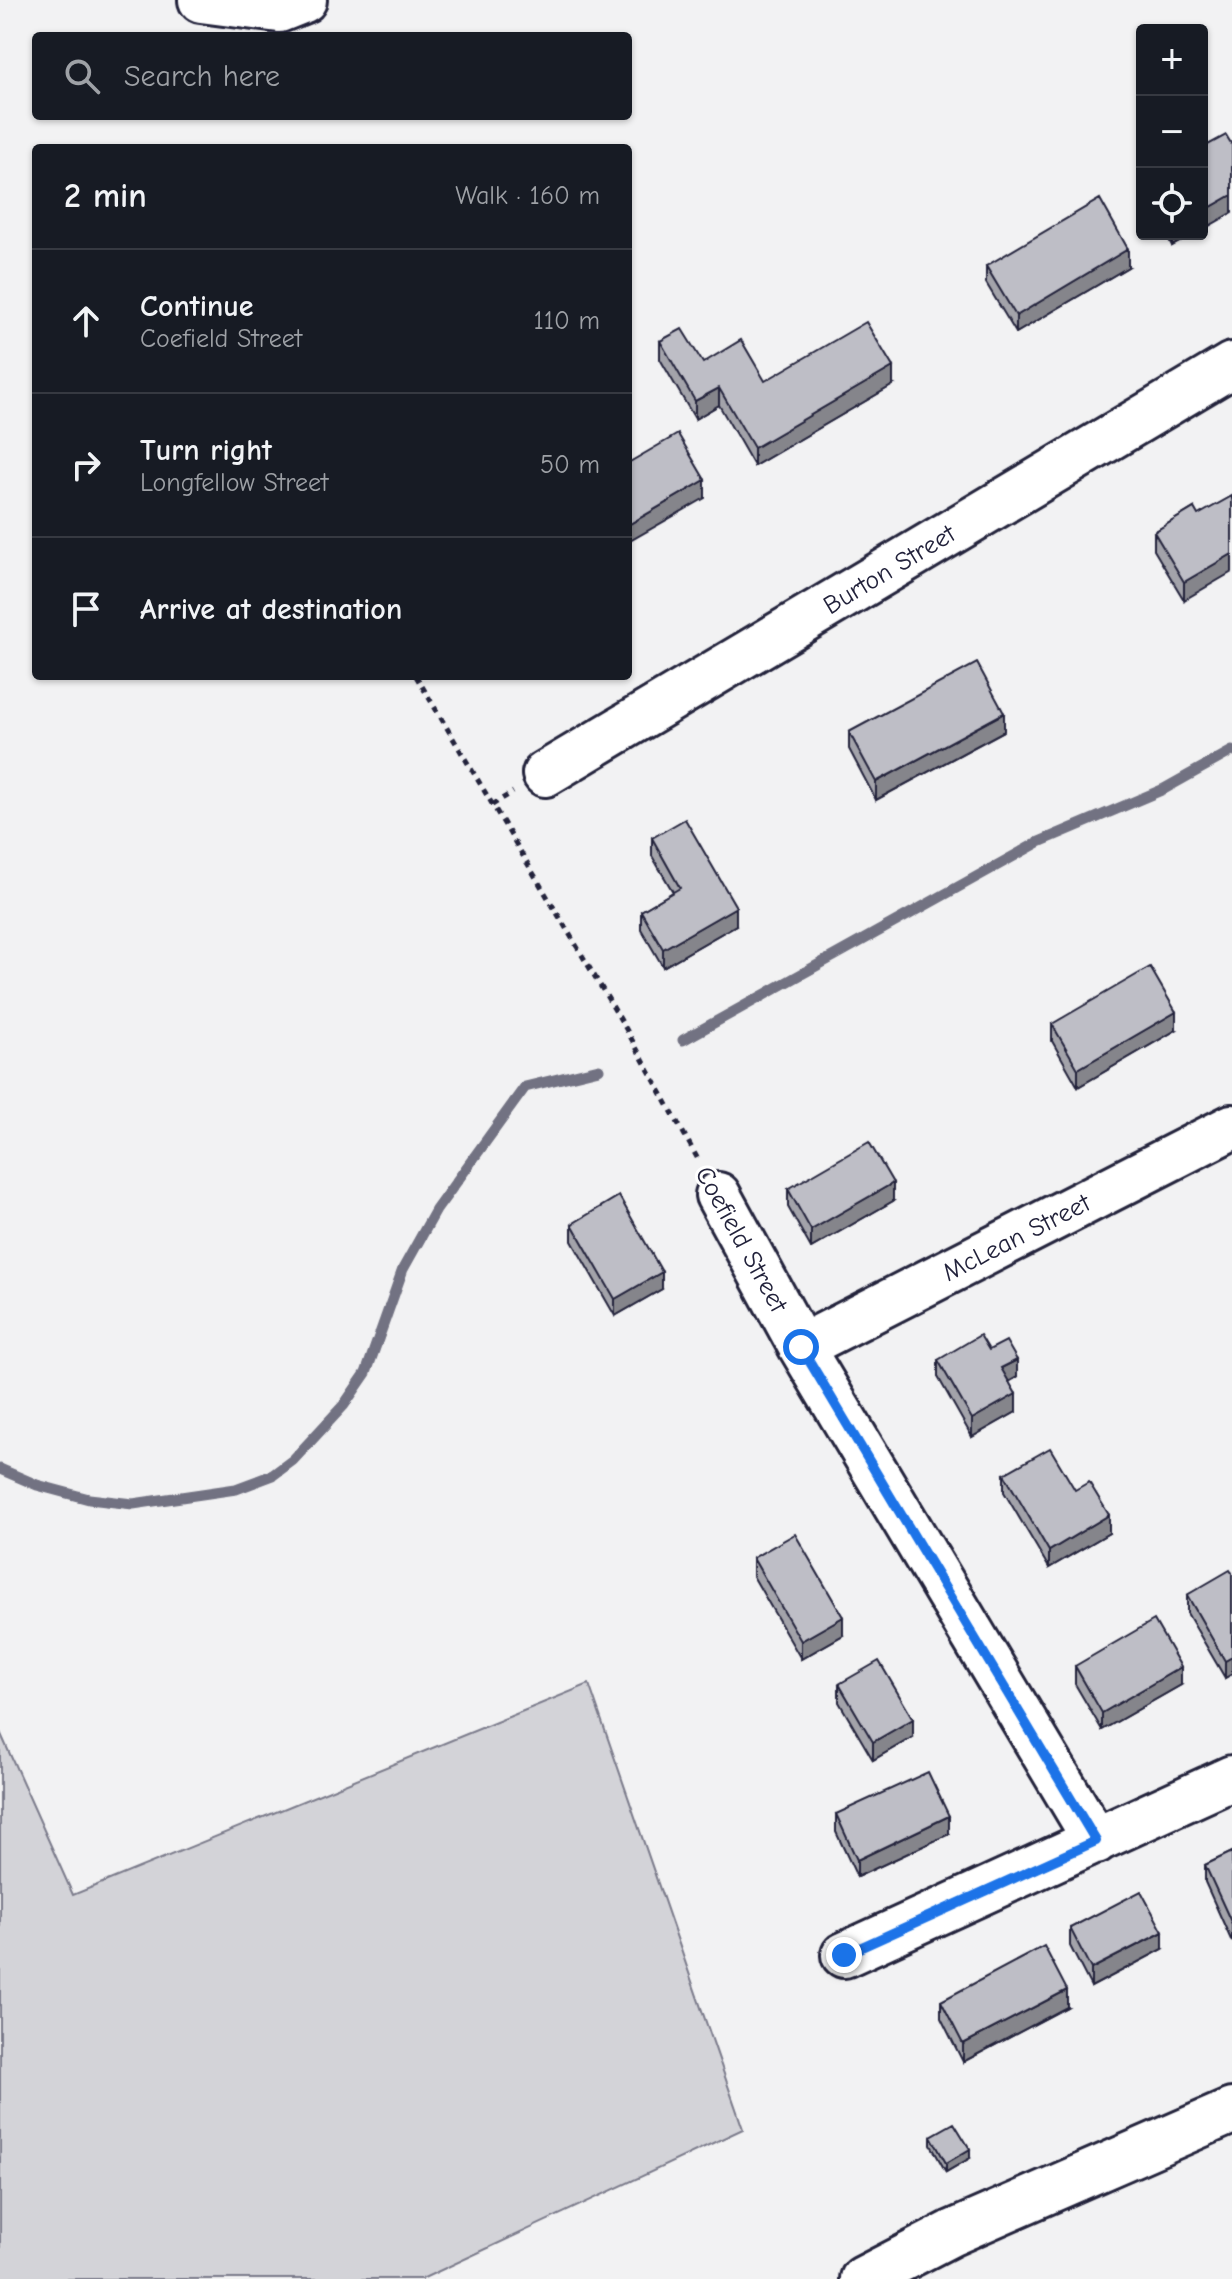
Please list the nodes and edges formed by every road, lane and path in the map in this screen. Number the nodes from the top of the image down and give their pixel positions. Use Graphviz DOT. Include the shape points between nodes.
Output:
graph roads {
  1 [pos="201,0"];
  2 [pos="304,0"];
  3 [pos="1232,365"];
  4 [pos="418,680"];
  5 [pos="545,774"];
  6 [pos="1232,1127"];
  7 [pos="718,1195"];
  8 [pos="801,1347"];
  9 [pos="1232,1778"];
  10 [pos="1096,1841"];
  11 [pos="844,1955"];
  12 [pos="1232,2111"];
  13 [pos="863,2279"];
  1 -- 2 [label="street" via="279,10"];
  3 -- 5 [label="street, Burton Street"];
  4 -- 7 [label="path, Coefield Street"];
  6 -- 8 [label="street, McLean Street"];
  7 -- 8 [label="street, Coefield Street"];
  8 -- 10 [label="street, Coefield Street"];
  9 -- 10 [label="street"];
  10 -- 11 [label="street"];
  12 -- 13 [label="street" via="952,2233"];
}
